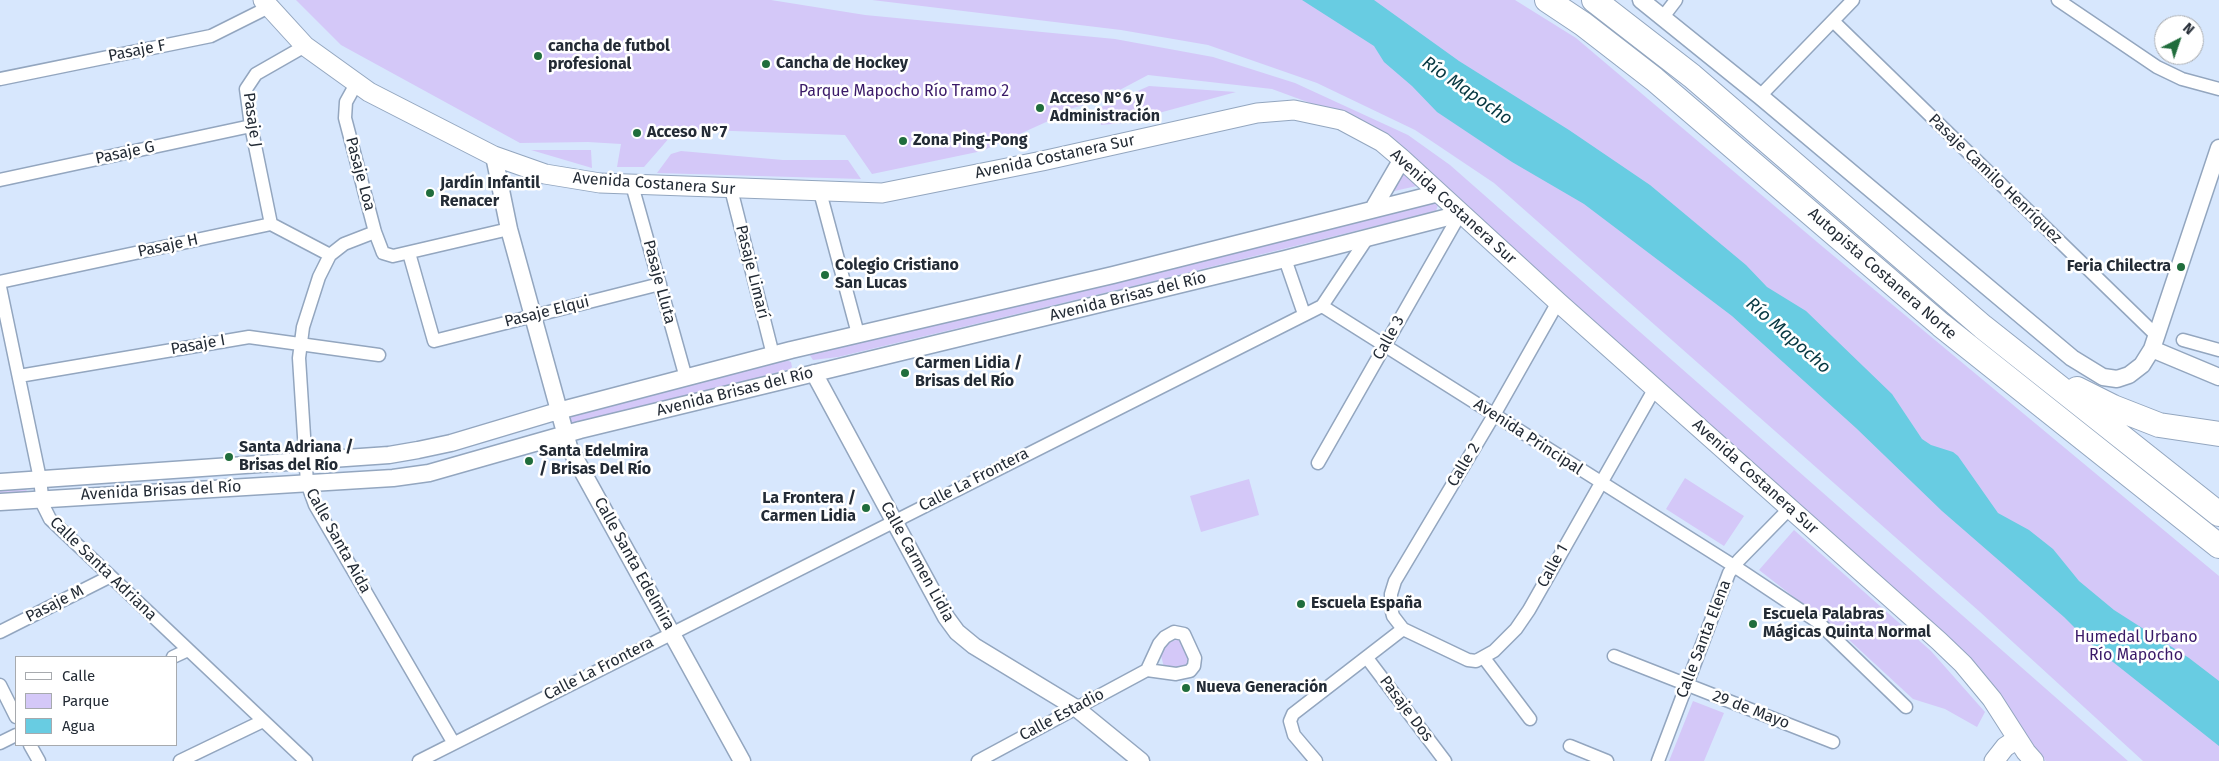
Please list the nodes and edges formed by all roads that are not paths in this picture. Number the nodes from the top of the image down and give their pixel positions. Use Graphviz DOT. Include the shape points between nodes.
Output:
graph roads {
  1 [pos="1548,0"];
  2 [pos="1594,0"];
  3 [pos="1641,0"];
  4 [pos="1676,0"];
  5 [pos="1853,0"];
  6 [pos="2058,0"];
  7 [pos="266,4"];
  8 [pos="1663,16"];
  9 [pos="1833,21"];
  10 [pos="305,46"];
  11 [pos="0,79"];
  12 [pos="356,84"];
  13 [pos="2219,89"];
  14 [pos="1760,96"];
  15 [pos="251,126"];
  16 [pos="2219,148"];
  17 [pos="494,156"];
  18 [pos="1402,159"];
  19 [pos="0,180"];
  20 [pos="632,186"];
  21 [pos="731,189"];
  22 [pos="820,192"];
  23 [pos="1438,193"];
  24 [pos="1373,209"];
  25 [pos="1460,214"];
  26 [pos="271,224"];
  27 [pos="509,229"];
  28 [pos="375,232"];
  29 [pos="1368,237"];
  30 [pos="409,253"];
  31 [pos="330,255"];
  32 [pos="1285,259"];
  33 [pos="0,282"];
  34 [pos="660,284"];
  35 [pos="0,287"];
  36 [pos="1558,302"];
  37 [pos="1322,306"];
  38 [pos="1304,314"];
  39 [pos="532,316"];
  40 [pos="858,334"];
  41 [pos="2183,340"];
  42 [pos="2155,342"];
  43 [pos="300,345"];
  44 [pos="1385,346"];
  45 [pos="2219,350"];
  46 [pos="2014,352"];
  47 [pos="379,355"];
  48 [pos="773,355"];
  49 [pos="814,373"];
  50 [pos="19,376"];
  51 [pos="2219,377"];
  52 [pos="686,378"];
  53 [pos="1655,388"];
  54 [pos="558,411"];
  55 [pos="1494,415"];
  56 [pos="564,434"];
  57 [pos="2219,434"];
  58 [pos="304,460"];
  59 [pos="1318,463"];
  60 [pos="40,479"];
  61 [pos="0,482"];
  62 [pos="1600,483"];
  63 [pos="307,484"];
  64 [pos="42,498"];
  65 [pos="0,502"];
  66 [pos="1790,508"];
  67 [pos="2219,514"];
  68 [pos="894,520"];
  69 [pos="2196,528"];
  70 [pos="2219,546"];
  71 [pos="2219,552"];
  72 [pos="1734,566"];
  73 [pos="109,576"];
  74 [pos="1402,629"];
  75 [pos="0,632"];
  76 [pos="672,632"];
  77 [pos="188,650"];
  78 [pos="175,656"];
  79 [pos="1614,656"];
  80 [pos="1367,658"];
  81 [pos="1484,658"];
  82 [pos="1147,670"];
  83 [pos="0,684"];
  84 [pos="1686,685"];
  85 [pos="1906,707"];
  86 [pos="1076,708"];
  87 [pos="15,715"];
  88 [pos="1530,719"];
  89 [pos="263,721"];
  90 [pos="15,736"];
  91 [pos="2017,739"];
  92 [pos="453,742"];
  93 [pos="1833,742"];
  94 [pos="0,743"];
  95 [pos="31,746"];
  96 [pos="1570,746"];
  97 [pos="39,761"];
  98 [pos="180,761"];
  99 [pos="306,761"];
  100 [pos="419,761"];
  101 [pos="742,761"];
  102 [pos="978,761"];
  103 [pos="1142,761"];
  104 [pos="1316,761"];
  105 [pos="1445,761"];
  106 [pos="1607,761"];
  107 [pos="1658,761"];
  108 [pos="1994,761"];
  109 [pos="2034,761"];
  1 -- 69 [label="highway, Autopista Costanera Norte" via="1660,84 1940,326"];
  2 -- 46 [label="highway, Autopista Costanera Norte" via="1692,76"];
  3 -- 8 [label="street"];
  4 -- 8 [label="street"];
  5 -- 9 [label="street"];
  6 -- 13 [label="street" via="2157,67 2182,79"];
  7 -- 10 [label="main road, Avenida Costanera Sur"];
  7 -- 11 [label="street, Pasaje F" via="211,36"];
  8 -- 14 [label="street"];
  9 -- 14 [label="street"];
  9 -- 42 [label="street, Pasaje Camilo Henríquez"];
  10 -- 12 [label="main road, Avenida Costanera Sur"];
  10 -- 15 [label="street, Pasaje J" via="256,74 248,83 246,94"];
  12 -- 17 [label="main road, Avenida Costanera Sur" via="454,138"];
  12 -- 28 [label="street, Pasaje Loa" via="346,102 345,118"];
  14 -- 42 [label="street" via="2091,371 2108,378 2125,377 2142,365"];
  15 -- 19 [label="street, Pasaje G"];
  15 -- 26 [label="street, Pasaje J"];
  16 -- 42 [label="street"];
  17 -- 20 [label="main road, Avenida Costanera Sur" via="563,178"];
  17 -- 27 [label="street, Calle Santa Edelmira"];
  18 -- 22 [label="main road, Avenida Costanera Sur" via="1370,134 1340,120 1311,112 1276,111 890,192"];
  18 -- 23 [label="main road, Avenida Costanera Sur"];
  18 -- 24 [label="street"];
  20 -- 21 [label="main road, Avenida Costanera Sur"];
  20 -- 34 [label="street, Pasaje Lluta"];
  21 -- 22 [label="main road, Avenida Costanera Sur"];
  21 -- 48 [label="street, Pasaje Limarí"];
  22 -- 40 [label="street"];
  23 -- 24 [label="street, Avenida Brisas del Río"];
  23 -- 25 [label="main road, Avenida Costanera Sur"];
  24 -- 40 [label="street, Avenida Brisas del Río"];
  25 -- 29 [label="street, Avenida Brisas del Río"];
  25 -- 36 [label="main road, Avenida Costanera Sur"];
  25 -- 44 [label="street, Calle 3"];
  26 -- 31 [label="street"];
  26 -- 33 [label="street, Pasaje H"];
  27 -- 30 [label="street"];
  27 -- 39 [label="street, Calle Santa Edelmira"];
  28 -- 30 [label="street, Pasaje Loa" via="383,253 394,256"];
  28 -- 31 [label="street" via="344,244"];
  29 -- 32 [label="street, Avenida Brisas del Río"];
  29 -- 37 [label="street"];
  30 -- 39 [label="street, Pasaje Elqui" via="434,340"];
  31 -- 43 [label="street, Calle Santa Aida" via="319,277"];
  32 -- 38 [label="street"];
  32 -- 49 [label="street, Avenida Brisas del Río"];
  34 -- 39 [label="street, Pasaje Elqui"];
  34 -- 52 [label="street, Pasaje Lluta"];
  35 -- 50 [label="street, Calle Santa Adriana"];
  36 -- 53 [label="main road, Avenida Costanera Sur"];
  36 -- 55 [label="street, Calle 2"];
  37 -- 38 [label="street, Calle La Frontera"];
  37 -- 44 [label="street, Avenida Principal"];
  38 -- 68 [label="street, Calle La Frontera"];
  39 -- 54 [label="street, Calle Santa Edelmira"];
  40 -- 48 [label="street, Avenida Brisas del Río"];
  41 -- 45 [label="street"];
  42 -- 51 [label="street"];
  43 -- 47 [label="street, Pasaje I"];
  43 -- 50 [label="street, Pasaje I" via="240,338"];
  43 -- 58 [label="street, Calle Santa Aida"];
  44 -- 55 [label="street, Avenida Principal"];
  44 -- 59 [label="street, Calle 3"];
  46 -- 57 [label="highway" via="2065,383 2131,414 2172,428"];
  46 -- 67 [label="highway, Autopista Costanera Norte"];
  48 -- 52 [label="street, Avenida Brisas del Río"];
  49 -- 56 [label="street, Avenida Brisas del Río"];
  49 -- 68 [label="street, Calle Carmen Lidia"];
  50 -- 60 [label="street, Calle Santa Adriana"];
  52 -- 54 [label="street, Avenida Brisas del Río"];
  53 -- 62 [label="street, Calle 1"];
  53 -- 66 [label="main road, Avenida Costanera Sur"];
  54 -- 56 [label="street, Calle Santa Edelmira"];
  54 -- 58 [label="street, Avenida Brisas del Río" via="451,444 389,455"];
  55 -- 62 [label="street, Avenida Principal"];
  55 -- 74 [label="street, Calle 2" via="1392,587 1390,608"];
  56 -- 63 [label="street, Avenida Brisas del Río" via="429,473"];
  56 -- 76 [label="street, Calle Santa Edelmira"];
  58 -- 60 [label="street, Avenida Brisas del Río"];
  58 -- 63 [label="street, Calle Santa Aida"];
  60 -- 61 [label="street, Avenida Brisas del Río"];
  60 -- 64 [label="street, Calle Santa Adriana"];
  62 -- 72 [label="street, Avenida Principal"];
  62 -- 81 [label="street, Calle 1" via="1521,622"];
  63 -- 64 [label="street, Avenida Brisas del Río"];
  63 -- 92 [label="street, Calle Santa Aida" via="315,506"];
  64 -- 65 [label="street, Avenida Brisas del Río"];
  64 -- 73 [label="street, Calle Santa Adriana" via="50,519"];
  66 -- 72 [label="street, Calle Santa Elena"];
  66 -- 91 [label="main road, Avenida Costanera Sur" via="1963,664 1992,699"];
  68 -- 76 [label="street, Calle La Frontera"];
  68 -- 86 [label="street, Calle Carmen Lidia" via="957,632 974,646"];
  69 -- 70 [label="highway, Autopista Costanera Norte"];
  69 -- 71 [label="highway"];
  72 -- 84 [label="street, Calle Santa Elena"];
  72 -- 85 [label="street, Avenida Principal" via="1818,622"];
  73 -- 75 [label="street, Pasaje M"];
  73 -- 77 [label="street, Calle Santa Adriana"];
  74 -- 80 [label="street"];
  74 -- 81 [label="street" via="1468,660"];
  76 -- 92 [label="street, Calle La Frontera"];
  76 -- 101 [label="street, Calle Santa Edelmira"];
  77 -- 78 [label="street"];
  77 -- 89 [label="street, Calle Santa Adriana"];
  79 -- 84 [label="street, 29 de Mayo"];
  80 -- 104 [label="street" via="1293,714 1290,721 1294,734"];
  80 -- 105 [label="street, Pasaje Dos"];
  81 -- 88 [label="street"];
  82 -- 86 [label="street, Calle Estadio"];
  83 -- 87 [label="street"];
  84 -- 93 [label="street, 29 de Mayo"];
  84 -- 107 [label="street, Calle Santa Elena"];
  86 -- 102 [label="street, Calle Estadio"];
  86 -- 103 [label="street, Calle Carmen Lidia"];
  89 -- 98 [label="street"];
  89 -- 99 [label="street, Calle Santa Adriana"];
  90 -- 94 [label="street"];
  91 -- 108 [label="main road"];
  91 -- 109 [label="main road, Avenida Costanera Sur"];
  92 -- 100 [label="street, Calle La Frontera"];
  95 -- 97 [label="street"];
  96 -- 106 [label="street"];
}
